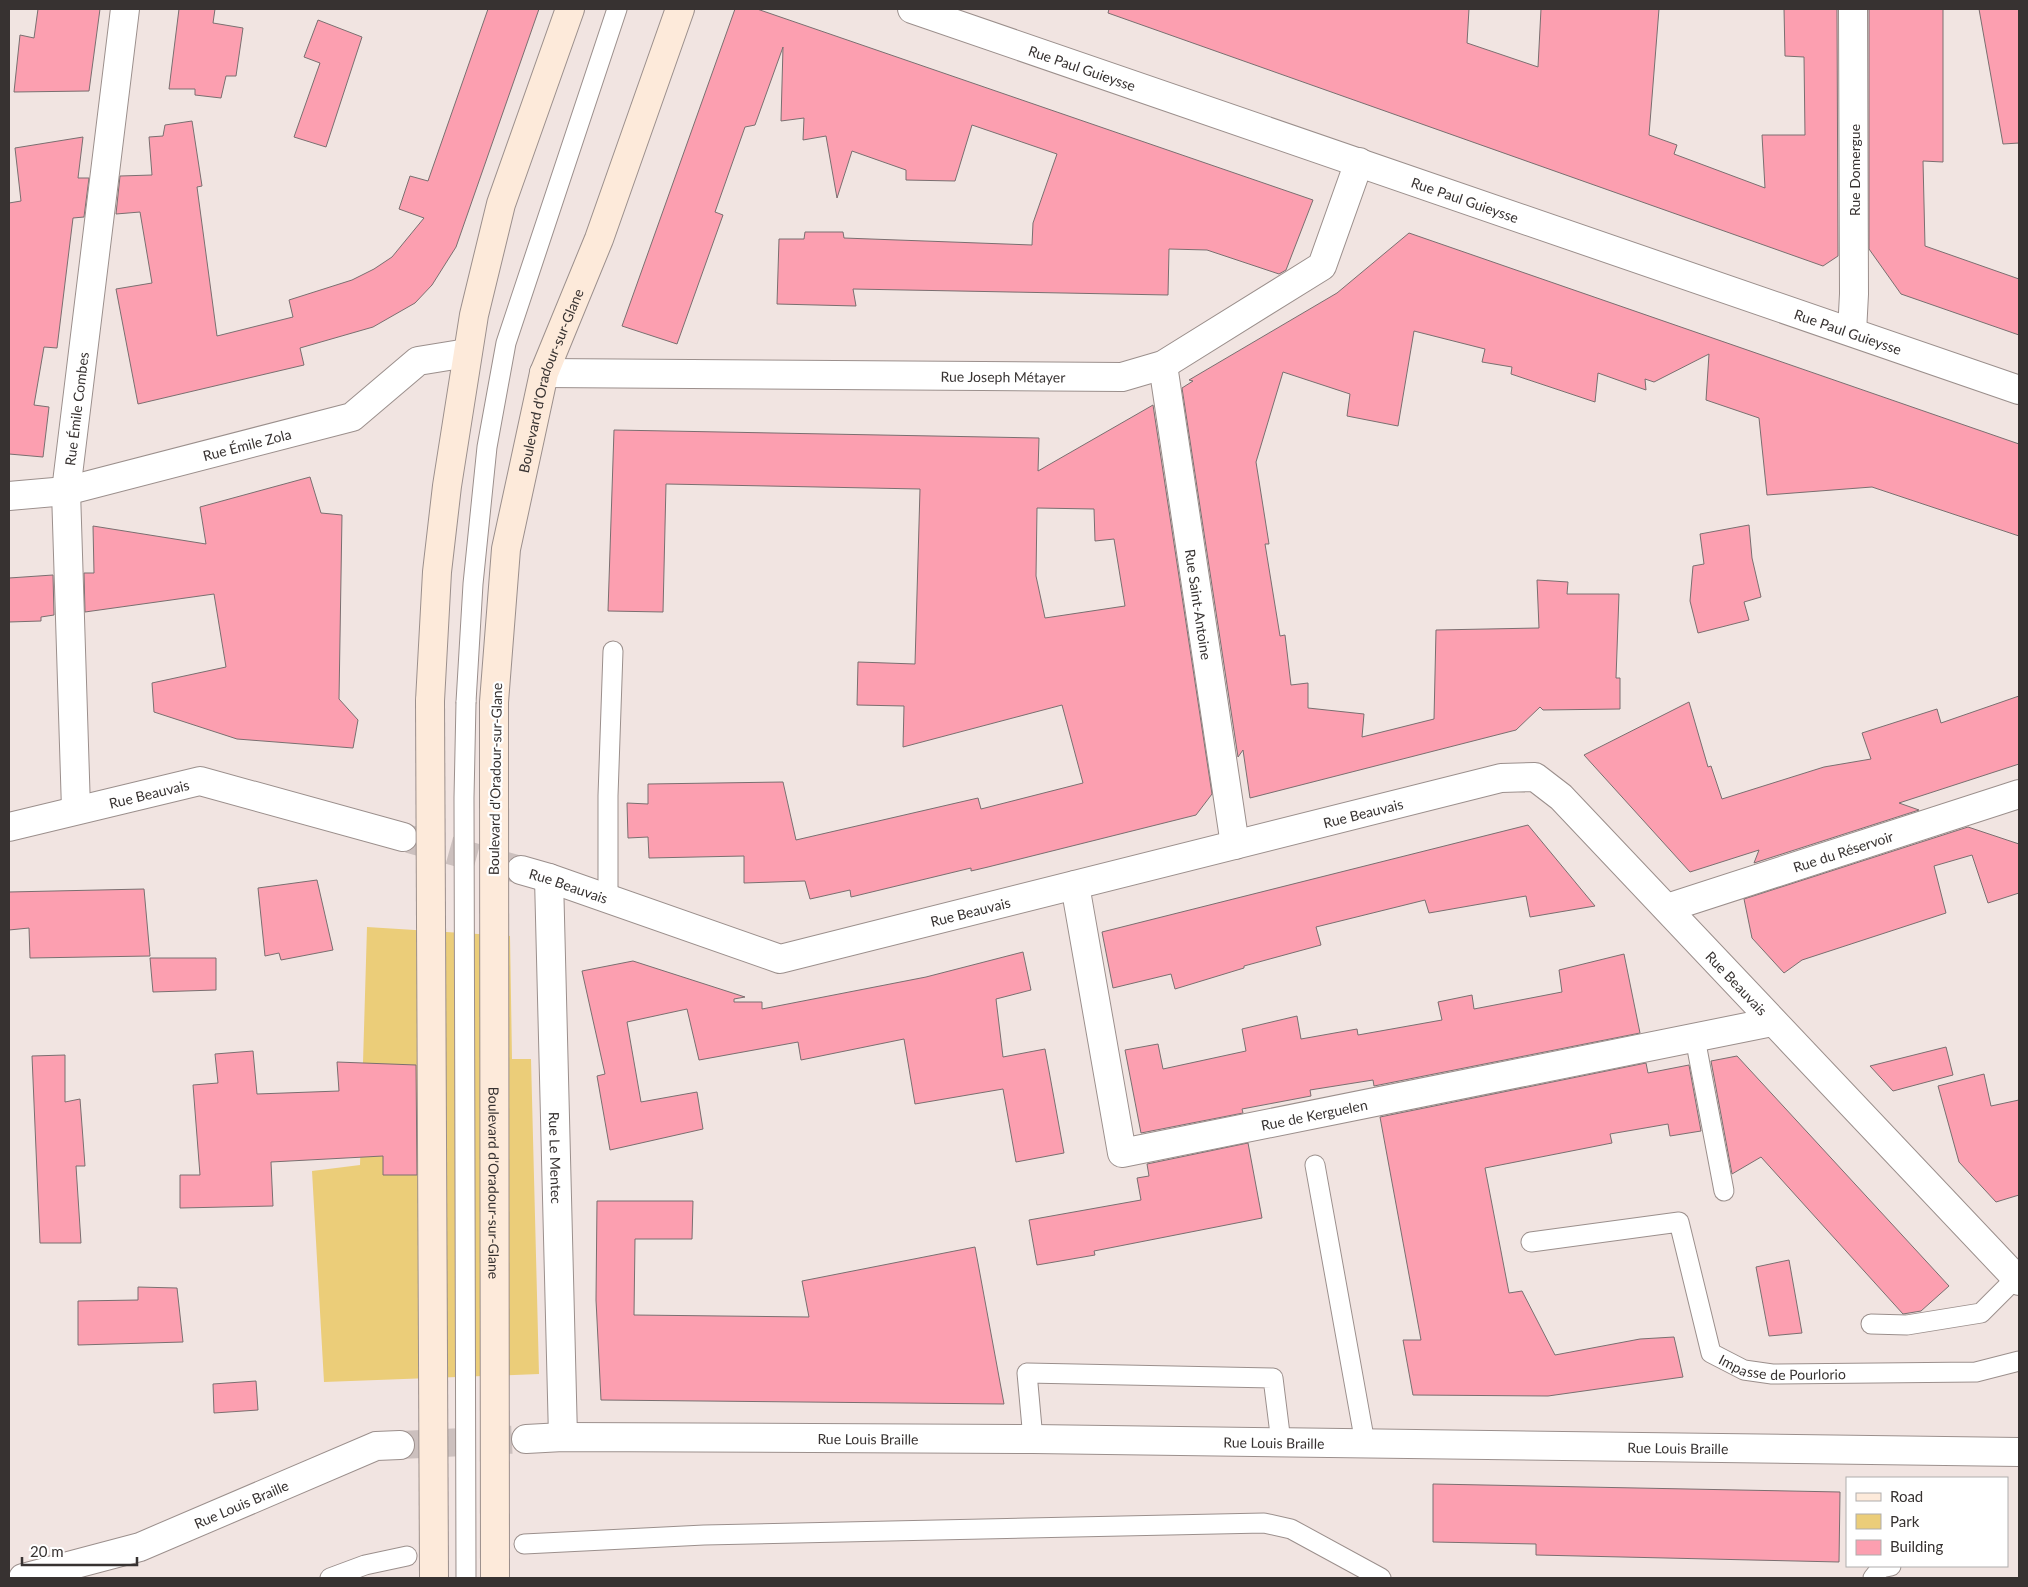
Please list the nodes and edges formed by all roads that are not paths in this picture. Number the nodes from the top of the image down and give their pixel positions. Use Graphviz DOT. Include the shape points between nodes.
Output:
graph roads {
  1 [pos="125,9"];
  2 [pos="570,9"];
  3 [pos="617,9"];
  4 [pos="680,9"];
  5 [pos="912,9"];
  6 [pos="1853,9"];
  7 [pos="1359,162"];
  8 [pos="1852,332"];
  9 [pos="467,353"];
  10 [pos="1162,366"];
  11 [pos="544,373"];
  12 [pos="2019,390"];
  13 [pos="66,490"];
  14 [pos="9,496"];
  15 [pos="613,651"];
  16 [pos="2019,794"];
  17 [pos="76,809"];
  18 [pos="9,827"];
  19 [pos="403,837"];
  20 [pos="1235,845"];
  21 [pos="521,870"];
  22 [pos="549,878"];
  23 [pos="1075,885"];
  24 [pos="608,898"];
  25 [pos="1667,908"];
  26 [pos="1772,1022"];
  27 [pos="1695,1038"];
  28 [pos="1315,1165"];
  29 [pos="1724,1191"];
  30 [pos="1531,1242"];
  31 [pos="2018,1280"];
  32 [pos="1871,1324"];
  33 [pos="2019,1361"];
  34 [pos="563,1437"];
  35 [pos="526,1439"];
  36 [pos="1033,1439"];
  37 [pos="1281,1442"];
  38 [pos="1365,1443"];
  39 [pos="400,1445"];
  40 [pos="2019,1452"];
  41 [pos="524,1544"];
  42 [pos="407,1556"];
  43 [pos="1886,1567"];
  44 [pos="23,1578"];
  45 [pos="330,1578"];
  46 [pos="434,1578"];
  47 [pos="466,1578"];
  48 [pos="495,1578"];
  49 [pos="1380,1578"];
  50 [pos="1873,1578"];
  1 -- 13 [label="street, Rue Émile Combes"];
  2 -- 9 [label="main road" via="502,204"];
  3 -- 47 [label="lane, Boulevard d'Oradour-sur-Glane, bridge" via="506,342 487,447 473,584 464,808"];
  4 -- 11 [label="main road, Boulevard d'Oradour-sur-Glane" via="599,239"];
  5 -- 7 [label="street, Rue Paul Guieysse"];
  6 -- 8 [label="street, Rue Domergue"];
  7 -- 8 [label="street, Rue Paul Guieysse"];
  7 -- 10 [label="street, Rue Joseph Métayer" via="1322,266"];
  8 -- 12 [label="street, Rue Paul Guieysse"];
  9 -- 13 [label="street, Rue Émile Zola" via="418,361 352,417"];
  9 -- 46 [label="main road, bridge" via="437,572 430,701"];
  10 -- 11 [label="street, Rue Joseph Métayer" via="1122,377"];
  10 -- 20 [label="street, Rue Saint-Antoine"];
  11 -- 48 [label="main road, Boulevard d'Oradour-sur-Glane, bridge" via="506,549 494,702"];
  13 -- 14 [label="street, Rue Émile Zola"];
  13 -- 17 [label="street, Rue Émile Combes"];
  15 -- 24 [label="lane"];
  16 -- 25 [label="street, Rue du Réservoir"];
  17 -- 18 [label="street, Rue Beauvais"];
  17 -- 19 [label="street, Rue Beauvais" via="200,781"];
  20 -- 23 [label="street, Rue Beauvais"];
  20 -- 25 [label="street, Rue Beauvais" via="1501,778 1534,777 1561,797"];
  21 -- 22 [label="street, Rue Beauvais"];
  22 -- 24 [label="street, Rue Beauvais"];
  22 -- 34 [label="street, Rue Le Mentec"];
  23 -- 24 [label="street, Rue Beauvais" via="780,959"];
  23 -- 27 [label="street, Rue de Kerguelen" via="1122,1153"];
  25 -- 26 [label="street, Rue Beauvais"];
  26 -- 27 [label="street, Rue de Kerguelen"];
  26 -- 31 [label="street, Rue Beauvais"];
  27 -- 29 [label="lane"];
  28 -- 38 [label="lane"];
  30 -- 33 [label="lane, Impasse de Pourlorio" via="1680,1222 1711,1353 1744,1370 1772,1374 1976,1372"];
  31 -- 32 [label="lane" via="1981,1312 1907,1325"];
  34 -- 35 [label="street, Rue Louis Braille"];
  34 -- 36 [label="street, Rue Louis Braille"];
  36 -- 37 [label="street, Rue Louis Braille"];
  36 -- 37 [label="lane" via="1027,1373 1273,1378"];
  37 -- 38 [label="street, Rue Louis Braille"];
  38 -- 40 [label="street, Rue Louis Braille"];
  39 -- 44 [label="street, Rue Louis Braille" via="376,1446 140,1547"];
  41 -- 49 [label="lane" via="704,1535 1264,1523 1291,1529"];
  42 -- 45 [label="lane" via="365,1565"];
  43 -- 50 [label="lane"];
}
